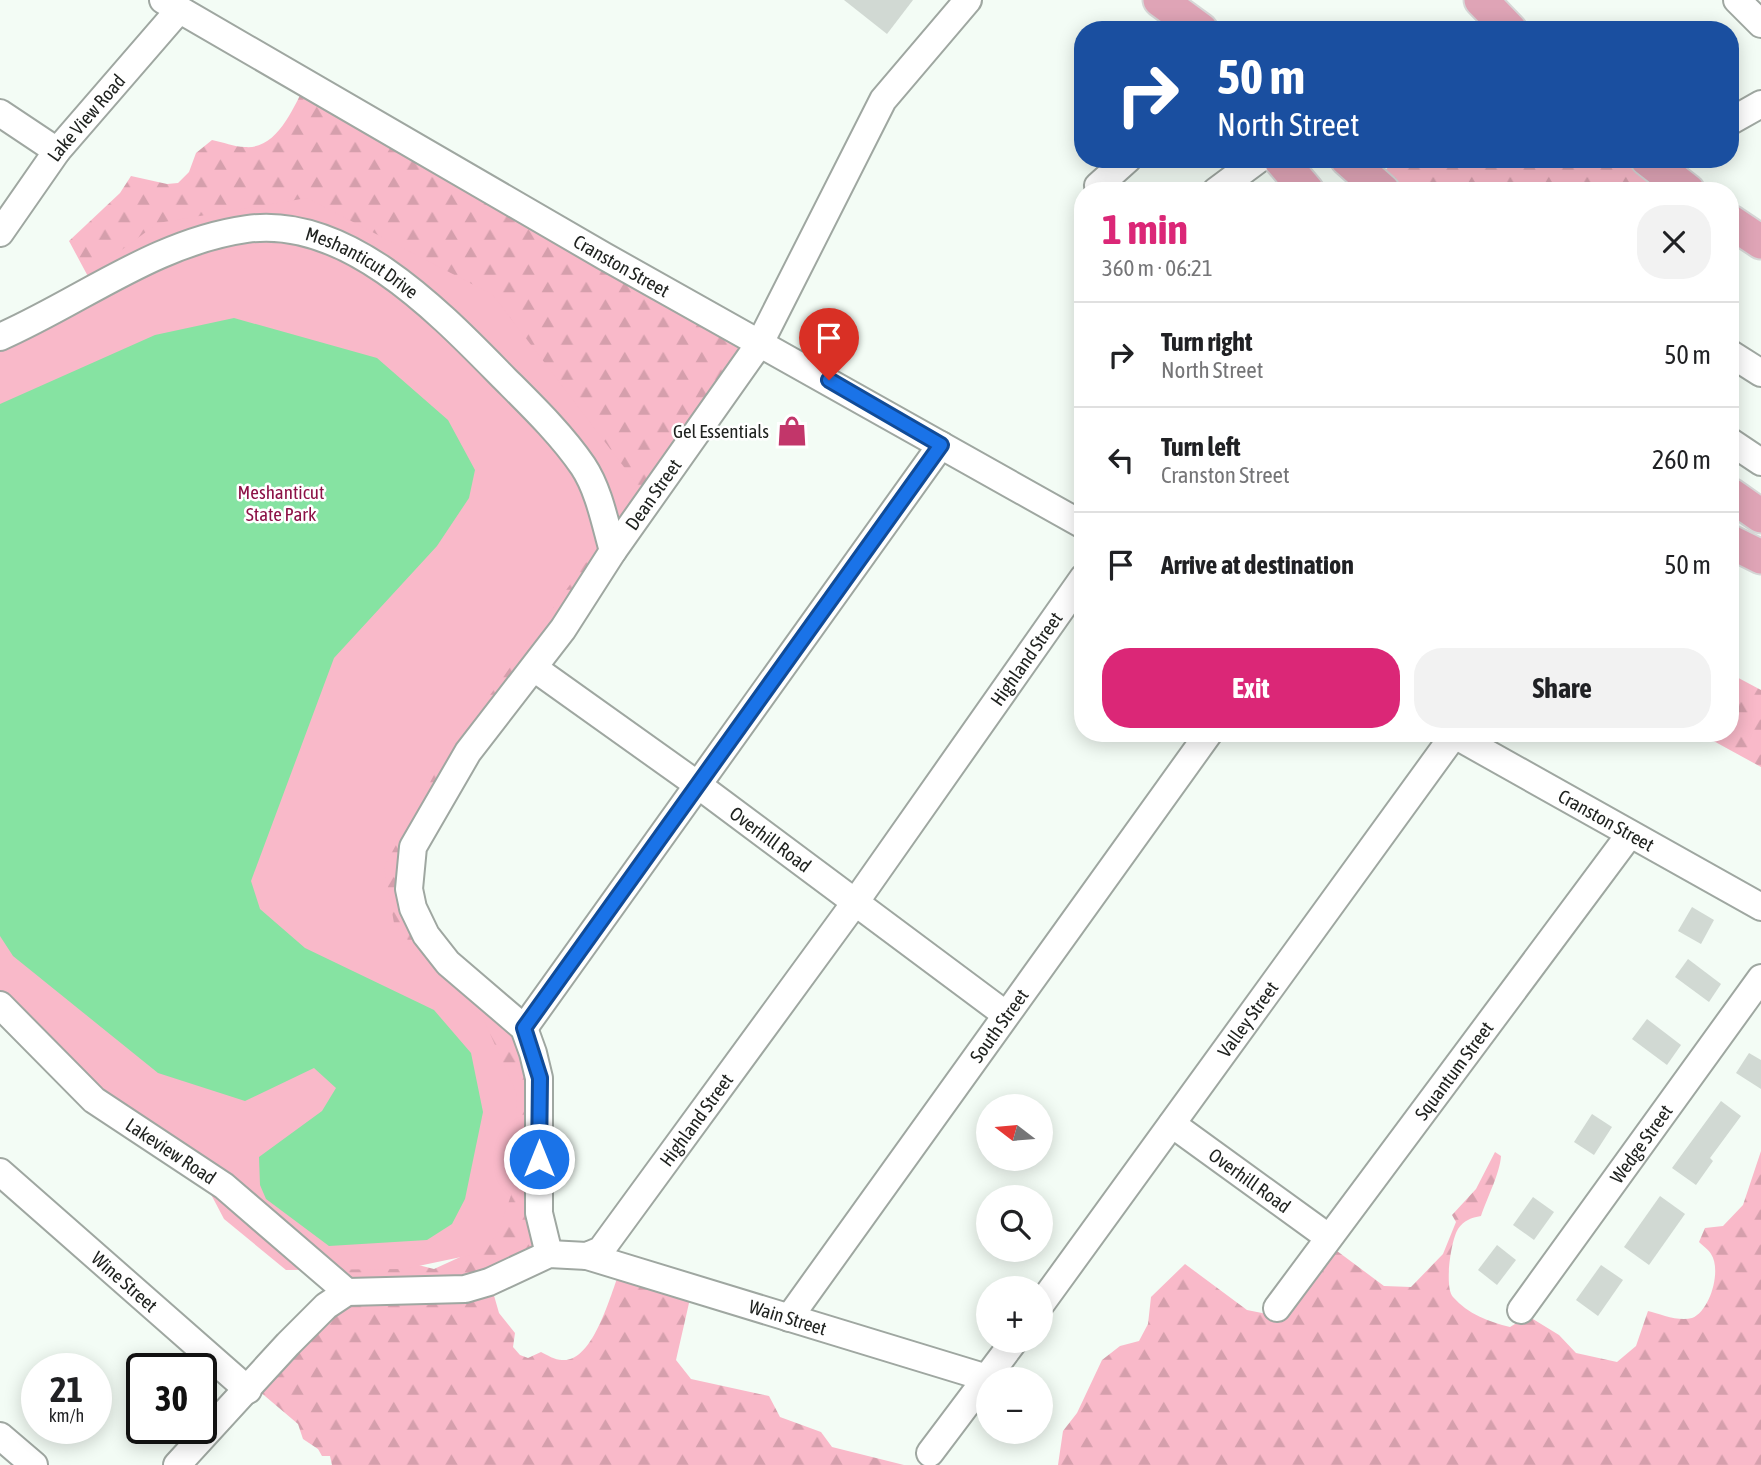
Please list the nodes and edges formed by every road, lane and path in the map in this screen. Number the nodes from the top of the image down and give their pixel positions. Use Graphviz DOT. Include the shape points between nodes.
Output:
graph roads {
  1 [pos="968,0"];
  2 [pos="1139,0"];
  3 [pos="1160,0"];
  4 [pos="1481,0"];
  5 [pos="1737,0"];
  6 [pos="171,5"];
  7 [pos="1163,21"];
  8 [pos="1189,21"];
  9 [pos="1501,21"];
  10 [pos="1761,24"];
  11 [pos="1761,104"];
  12 [pos="0,113"];
  13 [pos="1739,116"];
  14 [pos="57,151"];
  15 [pos="1117,168"];
  16 [pos="1247,168"];
  17 [pos="1288,168"];
  18 [pos="1357,168"];
  19 [pos="1659,168"];
  20 [pos="1102,182"];
  21 [pos="1228,182"];
  22 [pos="1299,182"];
  23 [pos="1373,182"];
  24 [pos="1676,182"];
  25 [pos="1739,227"];
  26 [pos="0,233"];
  27 [pos="1761,242"];
  28 [pos="0,337"];
  29 [pos="760,343"];
  30 [pos="1739,359"];
  31 [pos="1761,373"];
  32 [pos="941,445"];
  33 [pos="1739,447"];
  34 [pos="1761,462"];
  35 [pos="1739,501"];
  36 [pos="1761,516"];
  37 [pos="1074,520"];
  38 [pos="1739,546"];
  39 [pos="613,551"];
  40 [pos="1761,557"];
  41 [pos="1074,591"];
  42 [pos="534,668"];
  43 [pos="1203,742"];
  44 [pos="1446,742"];
  45 [pos="1466,742"];
  46 [pos="698,785"];
  47 [pos="1630,834"];
  48 [pos="854,904"];
  49 [pos="1761,907"];
  50 [pos="1761,978"];
  51 [pos="0,1005"];
  52 [pos="1005,1014"];
  53 [pos="524,1028"];
  54 [pos="1171,1124"];
  55 [pos="0,1172"];
  56 [pos="1328,1237"];
  57 [pos="549,1254"];
  58 [pos="587,1256"];
  59 [pos="1053,1287"];
  60 [pos="347,1292"];
  61 [pos="1277,1308"];
  62 [pos="1521,1310"];
  63 [pos="789,1318"];
  64 [pos="976,1375"];
  65 [pos="248,1390"];
  66 [pos="976,1392"];
  67 [pos="0,1436"];
  68 [pos="930,1453"];
  69 [pos="34,1465"];
  70 [pos="177,1465"];
  1 -- 29 [label="street, Dean Street" via="883,100"];
  2 -- 7 [label="main road"];
  3 -- 8 [label="main road"];
  4 -- 9 [label="main road"];
  5 -- 10 [label="street"];
  6 -- 14 [label="street, Lake View Road"];
  6 -- 29 [label="street, Cranston Street"];
  11 -- 13 [label="street"];
  12 -- 14 [label="street"];
  14 -- 26 [label="street, Lake View Road"];
  15 -- 20 [label="street"];
  16 -- 21 [label="street"];
  17 -- 22 [label="main road"];
  18 -- 23 [label="main road"];
  19 -- 24 [label="main road"];
  25 -- 27 [label="main road"];
  28 -- 39 [label="street, Meshanticut Drive" via="167,252 250,229 320,238 357,254 414,292 528,403 584,468"];
  29 -- 32 [label="street, Cranston Street"];
  29 -- 39 [label="street, Dean Street"];
  30 -- 31 [label="street"];
  32 -- 37 [label="street, Cranston Street"];
  32 -- 46 [label="street"];
  33 -- 34 [label="street"];
  35 -- 36 [label="main road"];
  38 -- 40 [label="main road"];
  39 -- 42 [label="street, Dean Street"];
  41 -- 48 [label="street, Highland Street"];
  42 -- 46 [label="street, Overhill Road"];
  42 -- 53 [label="street, Dean Street" via="468,752 419,834 408,883 418,920 448,963"];
  43 -- 52 [label="street, South Street"];
  44 -- 54 [label="street, Valley Street"];
  45 -- 47 [label="street, Cranston Street"];
  46 -- 48 [label="street, Overhill Road"];
  46 -- 53 [label="street"];
  47 -- 49 [label="street, Cranston Street"];
  47 -- 56 [label="street, Squantum Street"];
  48 -- 52 [label="street, Overhill Road"];
  48 -- 58 [label="street, Highland Street" via="601,1250"];
  50 -- 62 [label="street, Wedge Street"];
  51 -- 60 [label="street, Lakeview Road" via="94,1100 224,1186"];
  52 -- 63 [label="street, South Street"];
  53 -- 57 [label="street" via="540,1078 539,1213"];
  54 -- 56 [label="street, Overhill Road"];
  54 -- 59 [label="street, Valley Street"];
  55 -- 65 [label="street, Wine Street"];
  56 -- 61 [label="street, Squantum Street"];
  57 -- 58 [label="street"];
  57 -- 60 [label="street" via="465,1290"];
  58 -- 63 [label="street, Wain Street"];
  60 -- 65 [label="street" via="316,1315"];
  63 -- 64 [label="street, Wain Street"];
  65 -- 70 [label="street"];
  66 -- 68 [label="street"];
  67 -- 69 [label="street"];
}
